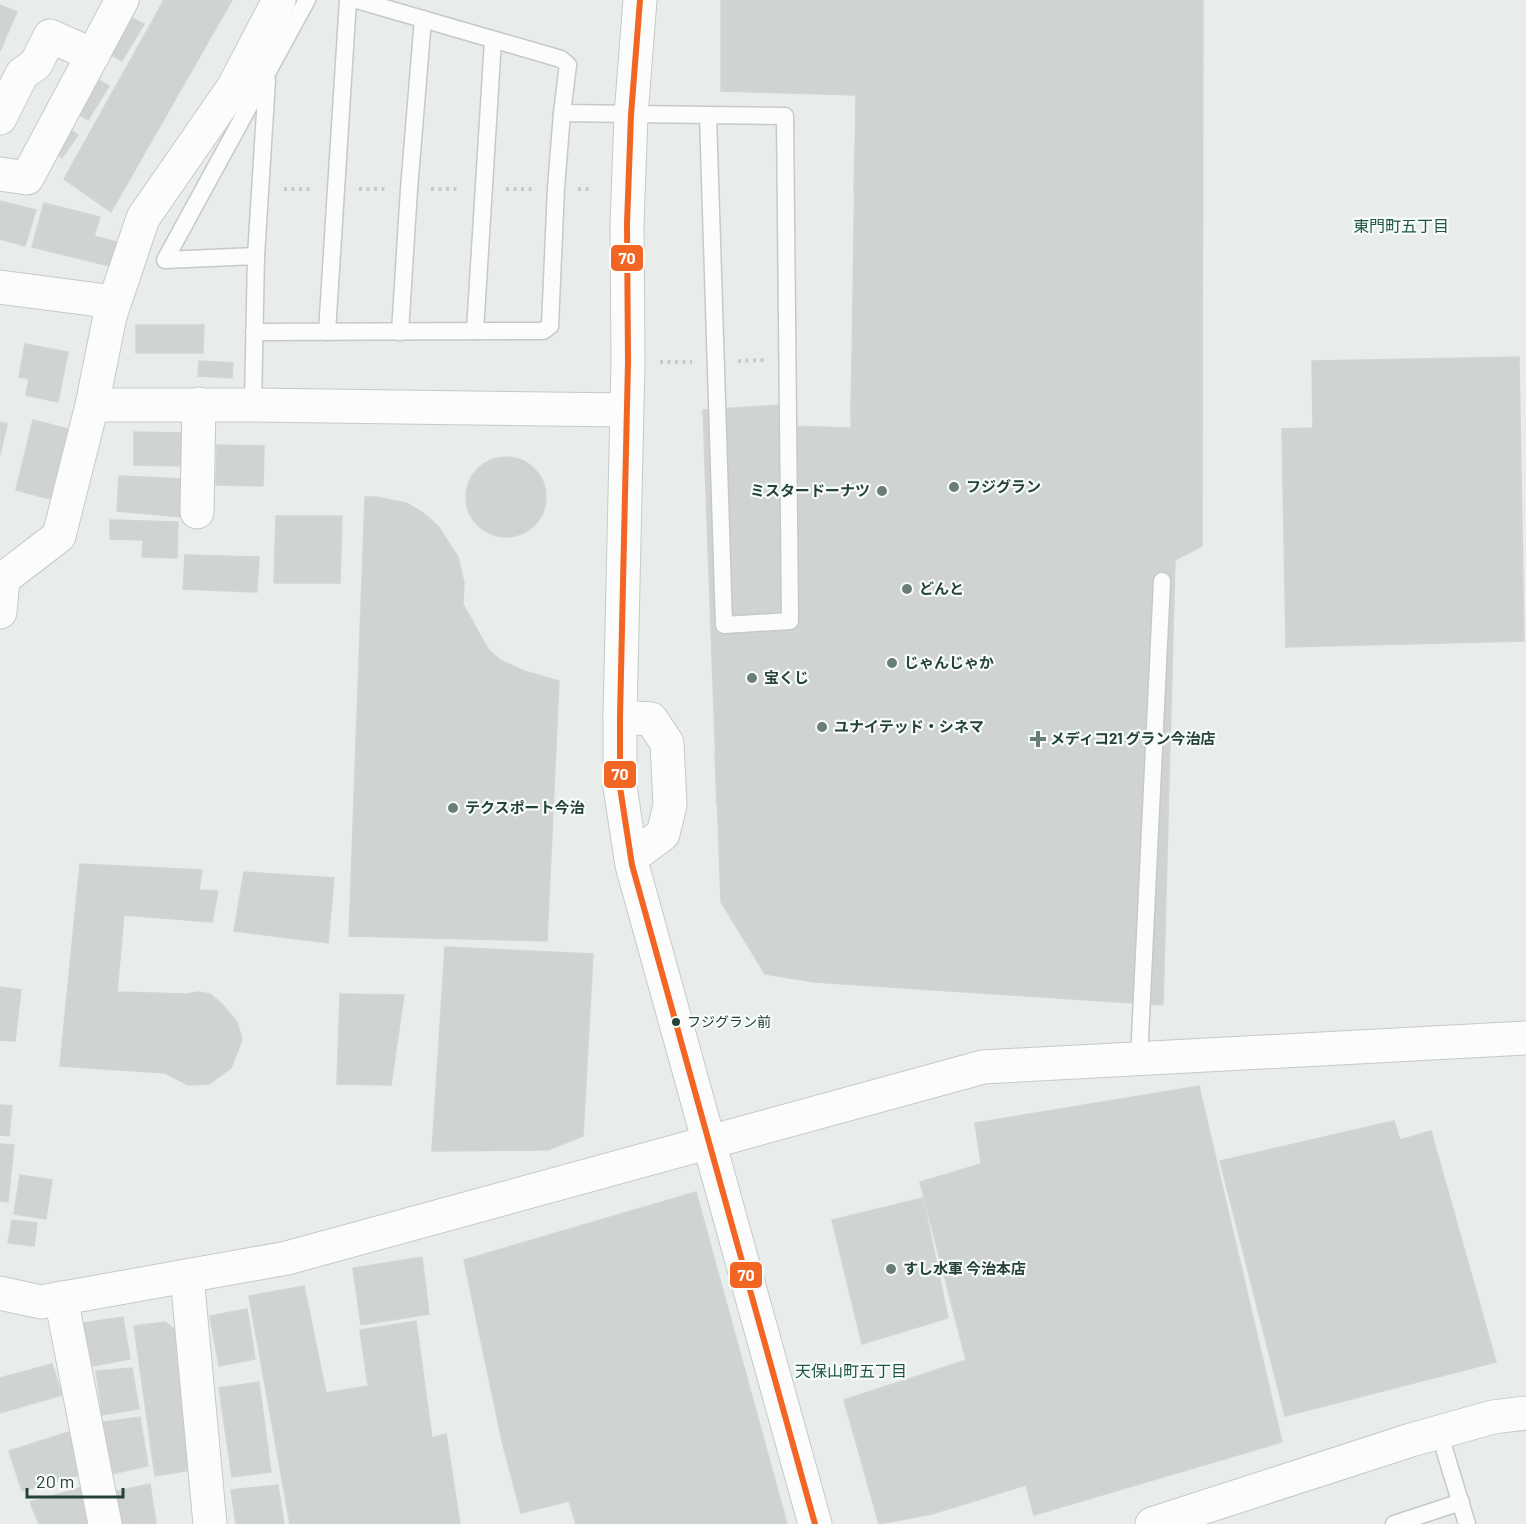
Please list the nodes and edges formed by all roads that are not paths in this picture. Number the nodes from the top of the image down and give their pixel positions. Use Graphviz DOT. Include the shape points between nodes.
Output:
graph roads {
  1 [pos="122,0"];
  2 [pos="279,0"];
  3 [pos="307,0"];
  4 [pos="348,0"];
  5 [pos="357,0"];
  6 [pos="640,0"];
  7 [pos="423,19"];
  8 [pos="493,40"];
  9 [pos="93,55"];
  10 [pos="267,73"];
  11 [pos="562,113"];
  12 [pos="631,115"];
  13 [pos="708,115"];
  14 [pos="0,118"];
  15 [pos="0,174"];
  16 [pos="256,256"];
  17 [pos="0,287"];
  18 [pos="114,302"];
  19 [pos="475,331"];
  20 [pos="254,332"];
  21 [pos="327,332"];
  22 [pos="400,332"];
  23 [pos="199,404"];
  24 [pos="92,405"];
  25 [pos="253,405"];
  26 [pos="626,410"];
  27 [pos="197,512"];
  28 [pos="1161,581"];
  29 [pos="0,612"];
  30 [pos="620,717"];
  31 [pos="631,858"];
  32 [pos="1526,1038"];
  33 [pos="1138,1059"];
  34 [pos="710,1144"];
  35 [pos="187,1276"];
  36 [pos="0,1293"];
  37 [pos="61,1298"];
  38 [pos="1526,1413"];
  39 [pos="1439,1432"];
  40 [pos="1461,1502"];
  41 [pos="105,1524"];
  42 [pos="210,1524"];
  43 [pos="815,1524"];
  44 [pos="1152,1524"];
  45 [pos="1394,1524"];
  46 [pos="1467,1524"];
  1 -- 9 [label="street"];
  2 -- 18 [label="street" via="233,88 143,218"];
  3 -- 10 [label="lane"];
  4 -- 21 [label="lane"];
  5 -- 7 [label="lane"];
  6 -- 12 [label="street"];
  7 -- 8 [label="lane"];
  7 -- 22 [label="lane"];
  8 -- 11 [label="lane" via="561,59 568,65"];
  8 -- 19 [label="lane"];
  9 -- 14 [label="street" via="50,36 36,63 22,74"];
  9 -- 15 [label="street" via="27,178"];
  10 -- 16 [label="lane"];
  10 -- 16 [label="lane" via="165,260"];
  11 -- 12 [label="lane"];
  11 -- 19 [label="lane" via="550,326 543,331"];
  12 -- 13 [label="lane"];
  12 -- 26 [label="street"];
  13 -- 13 [label="lane" via="785,116 790,621 724,625"];
  16 -- 20 [label="lane"];
  17 -- 18 [label="street"];
  18 -- 24 [label="street"];
  19 -- 22 [label="lane"];
  20 -- 21 [label="lane"];
  20 -- 25 [label="lane"];
  21 -- 22 [label="lane"];
  23 -- 24 [label="street"];
  23 -- 25 [label="street"];
  23 -- 27 [label="street"];
  24 -- 29 [label="street" via="59,536 3,579"];
  25 -- 26 [label="street"];
  26 -- 30 [label="street"];
  28 -- 33 [label="lane"];
  30 -- 31 [label="street" via="620,787"];
  30 -- 31 [label="street" via="651,719 667,743 670,804 663,834"];
  31 -- 34 [label="street"];
  32 -- 33 [label="street"];
  33 -- 34 [label="street" via="983,1067"];
  34 -- 35 [label="street" via="287,1258"];
  34 -- 43 [label="street"];
  35 -- 37 [label="street"];
  35 -- 42 [label="street"];
  36 -- 37 [label="street" via="41,1302"];
  37 -- 41 [label="street"];
  38 -- 39 [label="street" via="1493,1417"];
  39 -- 40 [label="lane"];
  39 -- 44 [label="street"];
  40 -- 45 [label="lane"];
  40 -- 46 [label="lane"];
}
